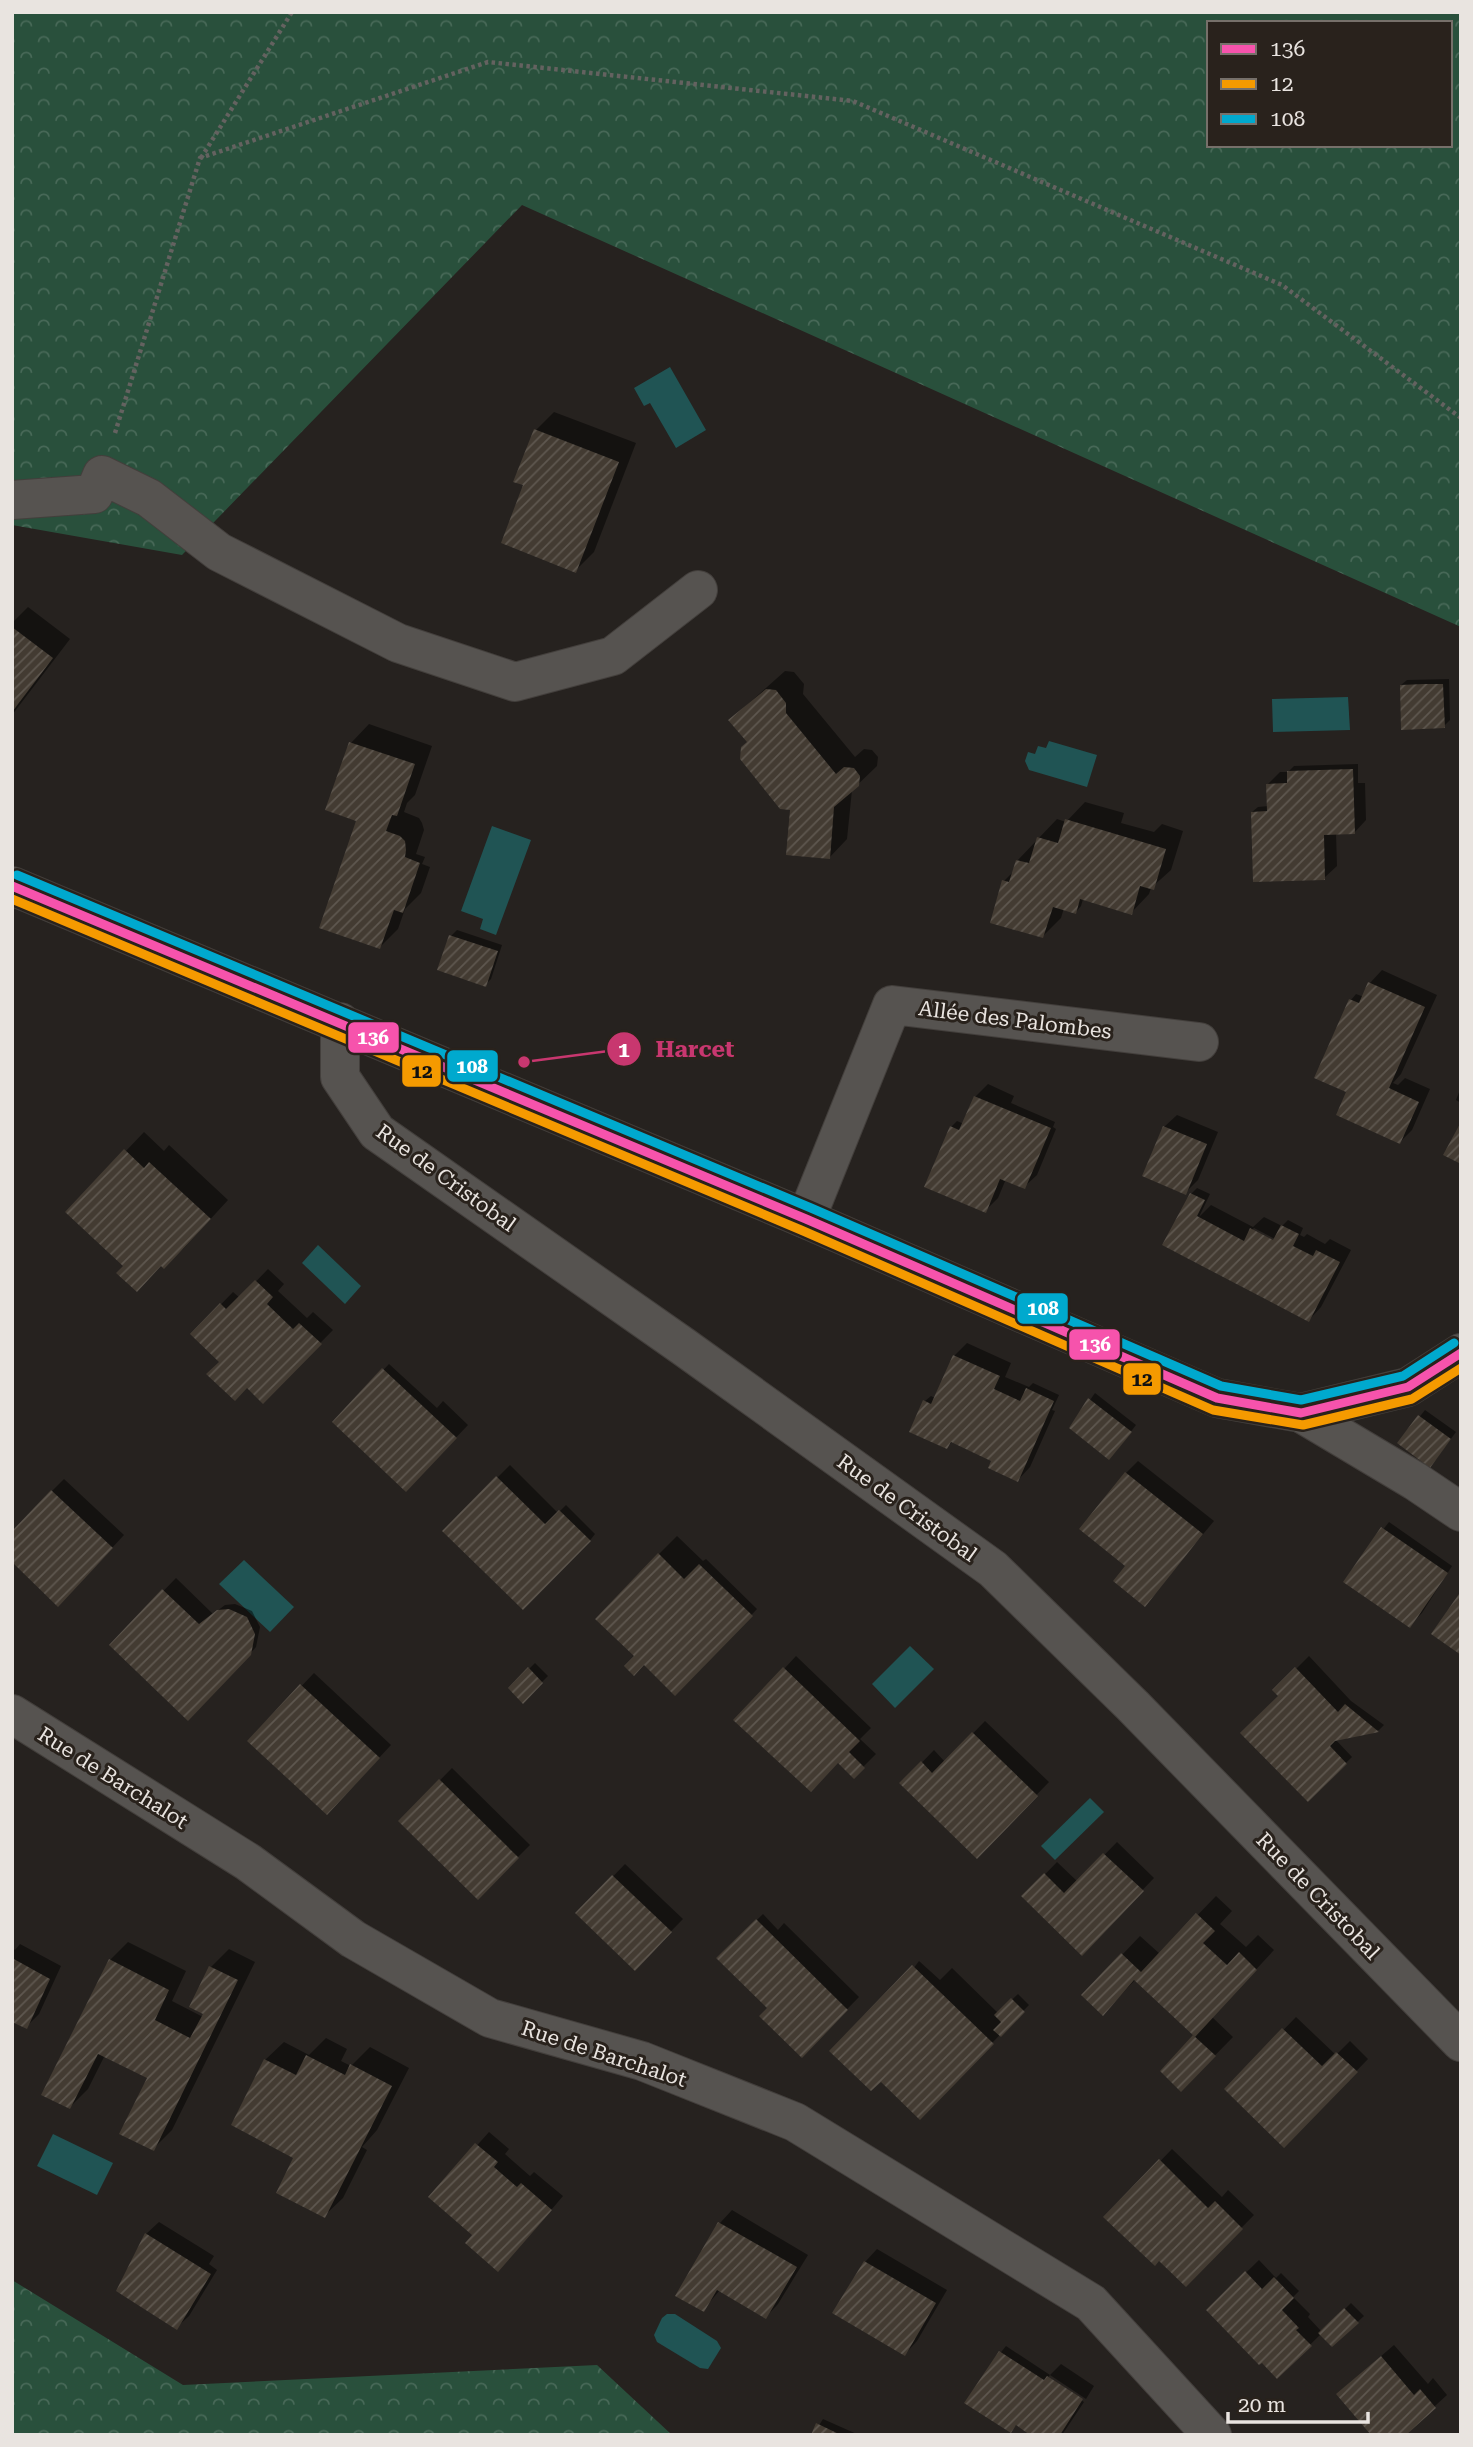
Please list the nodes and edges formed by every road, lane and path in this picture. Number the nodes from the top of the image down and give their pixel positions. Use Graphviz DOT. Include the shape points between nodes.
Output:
graph roads {
  1 [pos="292,12"];
  2 [pos="200,159"];
  3 [pos="1461,418"];
  4 [pos="102,475"];
  5 [pos="12,500"];
  6 [pos="698,590"];
  7 [pos="12,886"];
  8 [pos="340,1022"];
  9 [pos="1199,1042"];
  10 [pos="806,1219"];
  11 [pos="1461,1353"];
  12 [pos="1301,1413"];
  13 [pos="1461,1513"];
  14 [pos="12,1714"];
  15 [pos="1461,2042"];
  16 [pos="1212,2435"];
  1 -- 2 [label="path"];
  2 -- 3 [label="path" via="488,62 853,101 1282,285"];
  2 -- 4 [label="path"];
  4 -- 5 [label="street" via="94,494"];
  4 -- 6 [label="street" via="149,498 219,552 386,637 515,682 613,656"];
  7 -- 8 [label="street"];
  8 -- 10 [label="street"];
  8 -- 15 [label="street, Rue de Cristobal" via="340,1077 377,1132 993,1569"];
  9 -- 10 [label="street, Allée des Palombes" via="892,1005"];
  10 -- 12 [label="street" via="1217,1398"];
  11 -- 12 [label="street" via="1408,1387"];
  12 -- 13 [label="street"];
  14 -- 16 [label="street, Rue de Barchalot" via="248,1862 354,1939 490,2018 642,2062 795,2122 1091,2303"];
}
